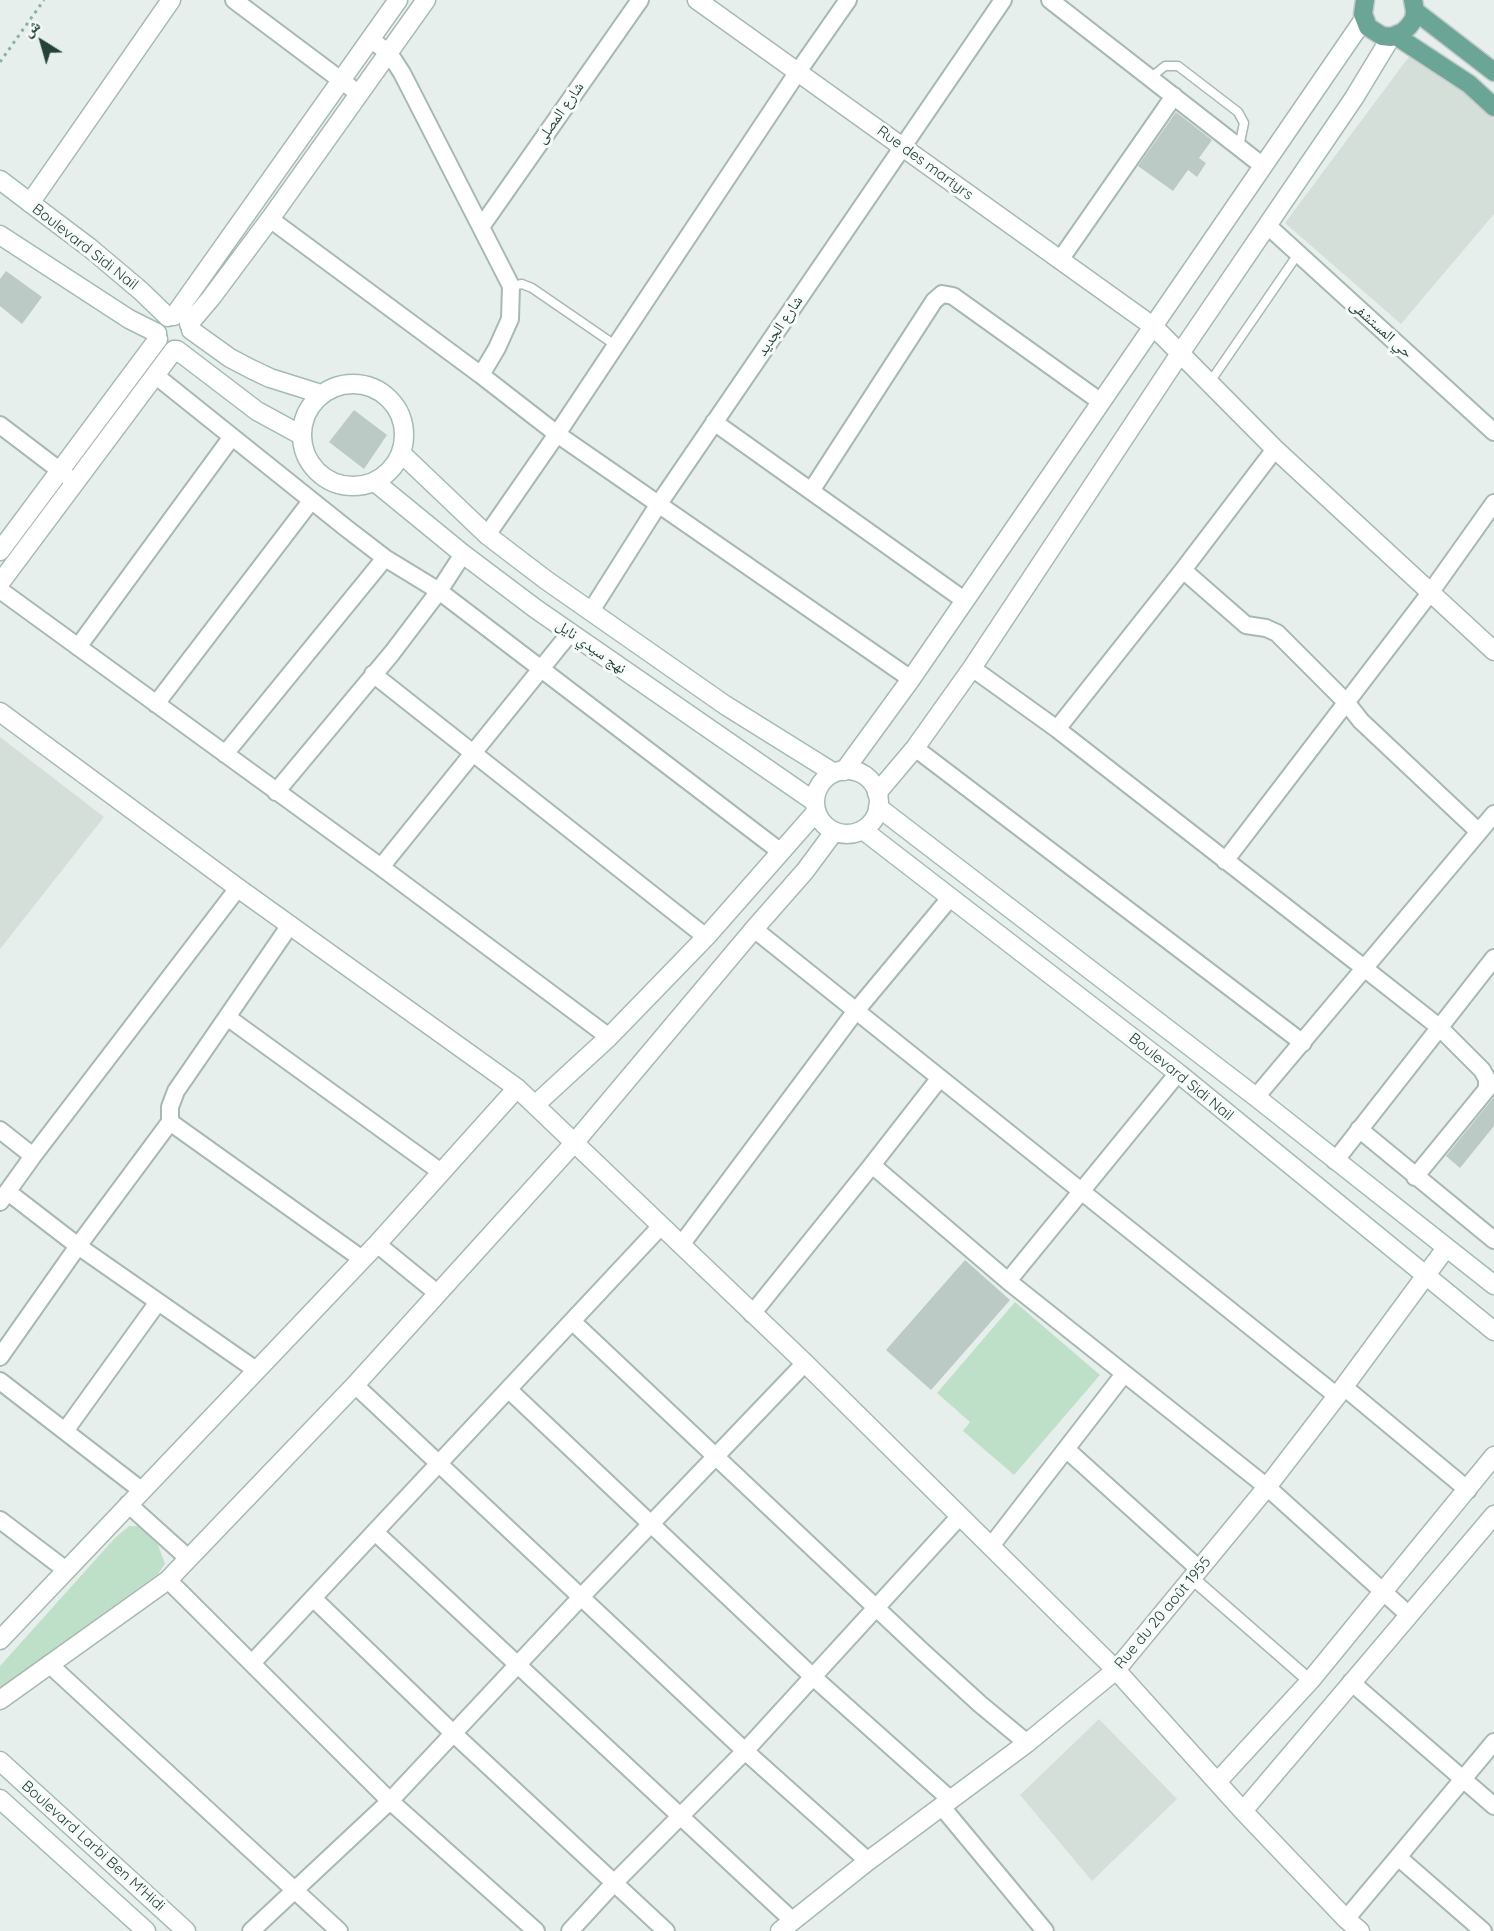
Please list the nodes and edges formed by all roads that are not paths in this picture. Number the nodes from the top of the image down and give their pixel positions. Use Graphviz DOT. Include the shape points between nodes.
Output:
graph roads {
  1 [pos="171,0"];
  2 [pos="234,0"];
  3 [pos="398,0"];
  4 [pos="426,0"];
  5 [pos="640,0"];
  6 [pos="697,0"];
  7 [pos="848,0"];
  8 [pos="1003,0"];
  9 [pos="1050,0"];
  10 [pos="1414,3"];
  11 [pos="1364,5"];
  12 [pos="1393,36"];
  13 [pos="370,39"];
  14 [pos="388,54"];
  15 [pos="1491,65"];
  16 [pos="797,73"];
  17 [pos="1150,78"];
  18 [pos="341,80"];
  19 [pos="358,93"];
  20 [pos="1173,96"];
  21 [pos="1494,107"];
  22 [pos="902,146"];
  23 [pos="1239,147"];
  24 [pos="1263,166"];
  25 [pos="0,180"];
  26 [pos="30,203"];
  27 [pos="270,219"];
  28 [pos="1268,226"];
  29 [pos="481,227"];
  30 [pos="3,243"];
  31 [pos="1298,254"];
  32 [pos="1060,260"];
  33 [pos="511,286"];
  34 [pos="181,322"];
  35 [pos="1154,327"];
  36 [pos="158,336"];
  37 [pos="615,345"];
  38 [pos="176,350"];
  39 [pos="1181,352"];
  40 [pos="155,375"];
  41 [pos="481,375"];
  42 [pos="1210,382"];
  43 [pos="321,394"];
  44 [pos="1101,402"];
  45 [pos="714,422"];
  46 [pos="0,425"];
  47 [pos="1494,432"];
  48 [pos="557,434"];
  49 [pos="301,435"];
  50 [pos="231,438"];
  51 [pos="1275,449"];
  52 [pos="401,453"];
  53 [pos="60,470"];
  54 [pos="375,482"];
  55 [pos="76,483"];
  56 [pos="811,491"];
  57 [pos="311,501"];
  58 [pos="1494,502"];
  59 [pos="658,505"];
  60 [pos="1489,522"];
  61 [pos="487,535"];
  62 [pos="0,551"];
  63 [pos="463,554"];
  64 [pos="385,558"];
  65 [pos="1183,570"];
  66 [pos="0,583"];
  67 [pos="0,590"];
  68 [pos="439,591"];
  69 [pos="1430,593"];
  70 [pos="964,600"];
  71 [pos="591,611"];
  72 [pos="570,633"];
  73 [pos="78,647"];
  74 [pos="1494,651"];
  75 [pos="540,668"];
  76 [pos="972,668"];
  77 [pos="373,674"];
  78 [pos="911,679"];
  79 [pos="1346,702"];
  80 [pos="156,704"];
  81 [pos="0,712"];
  82 [pos="1057,729"];
  83 [pos="915,748"];
  84 [pos="225,754"];
  85 [pos="472,754"];
  86 [pos="839,772"];
  87 [pos="276,792"];
  88 [pos="878,800"];
  89 [pos="816,807"];
  90 [pos="1494,814"];
  91 [pos="862,830"];
  92 [pos="834,832"];
  93 [pos="1479,832"];
  94 [pos="781,852"];
  95 [pos="1225,861"];
  96 [pos="381,867"];
  97 [pos="238,888"];
  98 [pos="950,898"];
  99 [pos="290,925"];
  100 [pos="754,929"];
  101 [pos="706,937"];
  102 [pos="1494,958"];
  103 [pos="1364,968"];
  104 [pos="855,1012"];
  105 [pos="226,1017"];
  106 [pos="1439,1027"];
  107 [pos="609,1037"];
  108 [pos="1303,1043"];
  109 [pos="1178,1073"];
  110 [pos="939,1079"];
  111 [pos="517,1088"];
  112 [pos="1256,1097"];
  113 [pos="535,1105"];
  114 [pos="170,1122"];
  115 [pos="1359,1129"];
  116 [pos="0,1131"];
  117 [pos="575,1142"];
  118 [pos="33,1156"];
  119 [pos="1335,1161"];
  120 [pos="872,1165"];
  121 [pos="441,1172"];
  122 [pos="1416,1177"];
  123 [pos="1080,1192"];
  124 [pos="4,1197"];
  125 [pos="662,1226"];
  126 [pos="1494,1240"];
  127 [pos="377,1244"];
  128 [pos="681,1245"];
  129 [pos="78,1246"];
  130 [pos="1446,1248"];
  131 [pos="362,1259"];
  132 [pos="1426,1277"];
  133 [pos="1008,1281"];
  134 [pos="1494,1285"];
  135 [pos="437,1293"];
  136 [pos="158,1302"];
  137 [pos="752,1314"];
  138 [pos="573,1322"];
  139 [pos="1494,1331"];
  140 [pos="0,1357"];
  141 [pos="805,1363"];
  142 [pos="256,1370"];
  143 [pos="1124,1374"];
  144 [pos="0,1382"];
  145 [pos="355,1385"];
  146 [pos="509,1390"];
  147 [pos="1340,1392"];
  148 [pos="64,1431"];
  149 [pos="1066,1449"];
  150 [pos="717,1456"];
  151 [pos="1494,1456"];
  152 [pos="439,1465"];
  153 [pos="1267,1487"];
  154 [pos="141,1490"];
  155 [pos="1468,1490"];
  156 [pos="128,1504"];
  157 [pos="1494,1515"];
  158 [pos="960,1516"];
  159 [pos="0,1520"];
  160 [pos="651,1524"];
  161 [pos="376,1533"];
  162 [pos="991,1546"];
  163 [pos="188,1558"];
  164 [pos="66,1570"];
  165 [pos="1195,1573"];
  166 [pos="168,1580"];
  167 [pos="1383,1593"];
  168 [pos="582,1596"];
  169 [pos="314,1599"];
  170 [pos="876,1607"];
  171 [pos="1408,1615"];
  172 [pos="3,1632"];
  173 [pos="253,1662"];
  174 [pos="49,1664"];
  175 [pos="518,1666"];
  176 [pos="1116,1670"];
  177 [pos="812,1676"];
  178 [pos="1310,1681"];
  179 [pos="1351,1682"];
  180 [pos="0,1700"];
  181 [pos="454,1734"];
  182 [pos="1494,1742"];
  183 [pos="1027,1743"];
  184 [pos="745,1751"];
  185 [pos="0,1761"];
  186 [pos="1462,1780"];
  187 [pos="1217,1782"];
  188 [pos="0,1799"];
  189 [pos="390,1801"];
  190 [pos="947,1803"];
  191 [pos="1494,1806"];
  192 [pos="1243,1811"];
  193 [pos="681,1816"];
  194 [pos="1398,1857"];
  195 [pos="868,1861"];
  196 [pos="615,1882"];
  197 [pos="296,1891"];
  198 [pos="1353,1925"];
  199 [pos="787,1926"];
  200 [pos="146,1931"];
  201 [pos="186,1931"];
  202 [pos="251,1931"];
  203 [pos="339,1931"];
  204 [pos="536,1931"];
  205 [pos="570,1931"];
  206 [pos="666,1931"];
  207 [pos="1045,1931"];
  208 [pos="1483,1931"];
  1 -- 26 [label="street"];
  2 -- 18 [label="street"];
  3 -- 13 [label="street"];
  4 -- 14 [label="street"];
  5 -- 29 [label="street, شارع المصلى"];
  6 -- 16 [label="street, Rue des martyrs"];
  7 -- 16 [label="street"];
  8 -- 22 [label="street, شارع الجديد"];
  9 -- 17 [label="street"];
  10 -- 12 [label="main road" via="1414,19"];
  10 -- 15 [label="main road"];
  11 -- 12 [label="main road" via="1368,27 1375,33"];
  11 -- 24 [label="street"];
  12 -- 21 [label="main road" via="1468,84"];
  12 -- 28 [label="street"];
  13 -- 14 [label="street"];
  13 -- 18 [label="street"];
  14 -- 19 [label="street"];
  14 -- 29 [label="street"];
  16 -- 22 [label="street, Rue des martyrs"];
  16 -- 37 [label="street"];
  17 -- 20 [label="street"];
  17 -- 23 [label="lane" via="1165,66 1178,66 1238,112 1244,123"];
  18 -- 19 [label="street"];
  18 -- 34 [label="street"];
  19 -- 27 [label="street"];
  20 -- 23 [label="street"];
  20 -- 32 [label="street"];
  22 -- 32 [label="street, Rue des martyrs"];
  22 -- 45 [label="street, شارع الجديد"];
  23 -- 24 [label="street"];
  24 -- 35 [label="street"];
  25 -- 26 [label="street, Boulevard Sidi Nail"];
  26 -- 34 [label="street, Boulevard Sidi Nail"];
  27 -- 34 [label="street" via="211,298"];
  27 -- 41 [label="street"];
  28 -- 31 [label="street, حي المستشفى"];
  28 -- 39 [label="street"];
  29 -- 33 [label="street"];
  30 -- 36 [label="street, Boulevard Sidi Nail"];
  31 -- 42 [label="lane"];
  31 -- 47 [label="street, حي المستشفى"];
  32 -- 35 [label="street, Rue des martyrs"];
  33 -- 37 [label="lane" via="522,284 532,288"];
  33 -- 41 [label="street" via="510,320"];
  34 -- 36 [label="street" via="160,323"];
  34 -- 38 [label="street" via="192,335 187,345"];
  34 -- 43 [label="street, Boulevard Sidi Nail" via="251,369"];
  35 -- 39 [label="street, Rue des martyrs"];
  35 -- 44 [label="street"];
  36 -- 38 [label="street" via="165,348"];
  36 -- 53 [label="street"];
  37 -- 48 [label="street"];
  38 -- 40 [label="street"];
  38 -- 49 [label="street" via="257,411"];
  39 -- 42 [label="street, Rue des martyrs"];
  39 -- 76 [label="street"];
  40 -- 50 [label="street"];
  40 -- 55 [label="street"];
  41 -- 48 [label="street"];
  42 -- 51 [label="street, Rue des martyrs"];
  43 -- 49 [label="street" via="310,405"];
  43 -- 52 [label="street" via="352,383 383,393 402,420 405,436"];
  44 -- 56 [label="street" via="952,296 942,294"];
  44 -- 70 [label="street"];
  45 -- 56 [label="street"];
  45 -- 59 [label="street, شارع الجديد"];
  46 -- 53 [label="street"];
  48 -- 59 [label="street"];
  48 -- 61 [label="street"];
  49 -- 54 [label="street" via="308,460 325,479 341,486"];
  50 -- 57 [label="street"];
  50 -- 73 [label="street"];
  51 -- 65 [label="street"];
  51 -- 69 [label="street, Rue des martyrs"];
  52 -- 54 [label="street"];
  52 -- 61 [label="street, نهج سيدي نايل"];
  53 -- 55 [label="street"];
  53 -- 62 [label="street"];
  54 -- 63 [label="street, نهج سيدي نايل"];
  55 -- 66 [label="street"];
  56 -- 70 [label="street"];
  57 -- 64 [label="street"];
  57 -- 80 [label="street"];
  58 -- 60 [label="street"];
  59 -- 71 [label="street, شارع الجديد"];
  59 -- 78 [label="street"];
  60 -- 69 [label="street"];
  61 -- 71 [label="street, نهج سيدي نايل"];
  63 -- 68 [label="street"];
  63 -- 72 [label="street, نهج سيدي نايل"];
  64 -- 68 [label="street"];
  64 -- 84 [label="street"];
  65 -- 79 [label="street" via="1245,625 1276,633"];
  65 -- 82 [label="street"];
  67 -- 73 [label="street"];
  68 -- 75 [label="street"];
  68 -- 77 [label="street"];
  69 -- 74 [label="street, Rue des martyrs"];
  69 -- 79 [label="street"];
  70 -- 78 [label="street"];
  71 -- 86 [label="street, نهج سيدي نايل" via="725,705"];
  72 -- 75 [label="street"];
  72 -- 89 [label="street, نهج سيدي نايل"];
  73 -- 80 [label="street"];
  75 -- 85 [label="street"];
  75 -- 94 [label="street"];
  76 -- 82 [label="street"];
  76 -- 83 [label="street"];
  77 -- 85 [label="street"];
  77 -- 87 [label="street"];
  78 -- 86 [label="street"];
  79 -- 93 [label="street" via="1361,721"];
  79 -- 95 [label="street"];
  80 -- 84 [label="street"];
  81 -- 97 [label="street"];
  82 -- 95 [label="street"];
  83 -- 88 [label="street"];
  83 -- 108 [label="street"];
  84 -- 87 [label="street"];
  85 -- 96 [label="street"];
  85 -- 101 [label="street"];
  86 -- 88 [label="street" via="861,774 874,785"];
  86 -- 89 [label="street" via="820,785"];
  87 -- 96 [label="street"];
  88 -- 91 [label="street" via="870,824"];
  88 -- 112 [label="street, Boulevard Sidi Nail"];
  89 -- 92 [label="street" via="820,820"];
  89 -- 94 [label="street"];
  90 -- 93 [label="street"];
  91 -- 92 [label="street"];
  91 -- 98 [label="street, Boulevard Sidi Nail"];
  92 -- 100 [label="street" via="805,872"];
  93 -- 103 [label="street"];
  94 -- 101 [label="street"];
  95 -- 103 [label="street"];
  96 -- 107 [label="street"];
  97 -- 99 [label="street"];
  97 -- 118 [label="street"];
  98 -- 104 [label="street"];
  98 -- 109 [label="street, Boulevard Sidi Nail"];
  99 -- 105 [label="street"];
  99 -- 111 [label="street"];
  100 -- 104 [label="street"];
  100 -- 117 [label="street"];
  101 -- 107 [label="street"];
  102 -- 106 [label="street"];
  103 -- 106 [label="street"];
  103 -- 108 [label="street"];
  104 -- 110 [label="street"];
  104 -- 128 [label="street"];
  105 -- 114 [label="street" via="176,1091"];
  105 -- 121 [label="street"];
  106 -- 115 [label="street"];
  106 -- 122 [label="street" via="1482,1070 1487,1089"];
  107 -- 113 [label="street"];
  108 -- 112 [label="street"];
  109 -- 123 [label="street"];
  109 -- 132 [label="street, Boulevard Sidi Nail"];
  110 -- 120 [label="street"];
  110 -- 123 [label="street"];
  111 -- 113 [label="street"];
  111 -- 121 [label="street"];
  112 -- 119 [label="street, Boulevard Sidi Nail"];
  113 -- 117 [label="street"];
  114 -- 129 [label="street"];
  114 -- 131 [label="street"];
  115 -- 119 [label="street"];
  115 -- 122 [label="street"];
  116 -- 118 [label="street"];
  117 -- 125 [label="street"];
  117 -- 135 [label="street"];
  118 -- 124 [label="street"];
  119 -- 130 [label="street, Boulevard Sidi Nail"];
  120 -- 133 [label="street"];
  120 -- 137 [label="street"];
  121 -- 127 [label="street"];
  122 -- 126 [label="street"];
  123 -- 133 [label="street"];
  123 -- 147 [label="street"];
  124 -- 129 [label="street"];
  125 -- 128 [label="street"];
  125 -- 138 [label="street"];
  127 -- 131 [label="street"];
  127 -- 135 [label="street"];
  128 -- 137 [label="street"];
  129 -- 136 [label="street"];
  129 -- 140 [label="street"];
  130 -- 132 [label="street, Rue du 20 août 1955"];
  130 -- 134 [label="street, Boulevard Sidi Nail"];
  131 -- 142 [label="street"];
  132 -- 139 [label="street, Boulevard Sidi Nail"];
  132 -- 147 [label="street, Rue du 20 août 1955"];
  133 -- 143 [label="street"];
  135 -- 145 [label="street"];
  136 -- 142 [label="street"];
  136 -- 148 [label="street"];
  137 -- 141 [label="street"];
  138 -- 146 [label="street"];
  138 -- 150 [label="street"];
  141 -- 150 [label="street"];
  141 -- 158 [label="street"];
  142 -- 154 [label="street"];
  143 -- 149 [label="street"];
  143 -- 153 [label="street"];
  144 -- 148 [label="street"];
  145 -- 152 [label="street"];
  145 -- 163 [label="street"];
  146 -- 152 [label="street"];
  146 -- 160 [label="street"];
  147 -- 153 [label="street, Rue du 20 août 1955"];
  147 -- 155 [label="street"];
  148 -- 154 [label="street"];
  149 -- 162 [label="street"];
  149 -- 165 [label="street"];
  150 -- 160 [label="street"];
  150 -- 170 [label="street"];
  151 -- 155 [label="street"];
  152 -- 161 [label="street"];
  152 -- 168 [label="street"];
  153 -- 165 [label="street, Rue du 20 août 1955"];
  153 -- 167 [label="street"];
  154 -- 156 [label="street"];
  155 -- 167 [label="street"];
  156 -- 163 [label="street"];
  156 -- 164 [label="street"];
  157 -- 171 [label="street"];
  158 -- 162 [label="street"];
  158 -- 170 [label="street"];
  159 -- 164 [label="street"];
  160 -- 168 [label="street"];
  160 -- 177 [label="street"];
  161 -- 169 [label="street"];
  161 -- 175 [label="street"];
  162 -- 176 [label="street"];
  163 -- 166 [label="street"];
  164 -- 172 [label="street"];
  165 -- 176 [label="street, Rue du 20 août 1955"];
  165 -- 178 [label="street"];
  166 -- 173 [label="street"];
  166 -- 174 [label="street"];
  167 -- 171 [label="street"];
  167 -- 178 [label="street"];
  168 -- 175 [label="street"];
  168 -- 184 [label="street"];
  169 -- 173 [label="street"];
  169 -- 181 [label="street"];
  170 -- 177 [label="street"];
  170 -- 183 [label="street"];
  171 -- 179 [label="street"];
  173 -- 189 [label="street"];
  174 -- 180 [label="street"];
  174 -- 197 [label="street"];
  175 -- 181 [label="street"];
  175 -- 193 [label="street"];
  176 -- 183 [label="street, Rue du 20 août 1955"];
  176 -- 187 [label="street"];
  177 -- 184 [label="street"];
  177 -- 190 [label="street"];
  178 -- 187 [label="street"];
  179 -- 186 [label="street"];
  179 -- 192 [label="street"];
  181 -- 189 [label="street"];
  181 -- 196 [label="street"];
  182 -- 186 [label="street"];
  183 -- 190 [label="street, Rue du 20 août 1955"];
  184 -- 193 [label="street"];
  184 -- 195 [label="street"];
  185 -- 201 [label="street, Boulevard Larbi Ben M'Hidi"];
  186 -- 191 [label="street"];
  186 -- 194 [label="street"];
  187 -- 192 [label="street"];
  188 -- 200 [label="street"];
  189 -- 197 [label="street"];
  189 -- 204 [label="street"];
  190 -- 195 [label="street, Rue du 20 août 1955"];
  190 -- 207 [label="street"];
  192 -- 198 [label="street"];
  193 -- 196 [label="street"];
  193 -- 199 [label="street"];
  194 -- 198 [label="street"];
  194 -- 208 [label="street"];
  195 -- 199 [label="street, Rue du 20 août 1955"];
  196 -- 205 [label="street"];
  196 -- 206 [label="street"];
  197 -- 202 [label="street"];
  197 -- 203 [label="street"];
}
